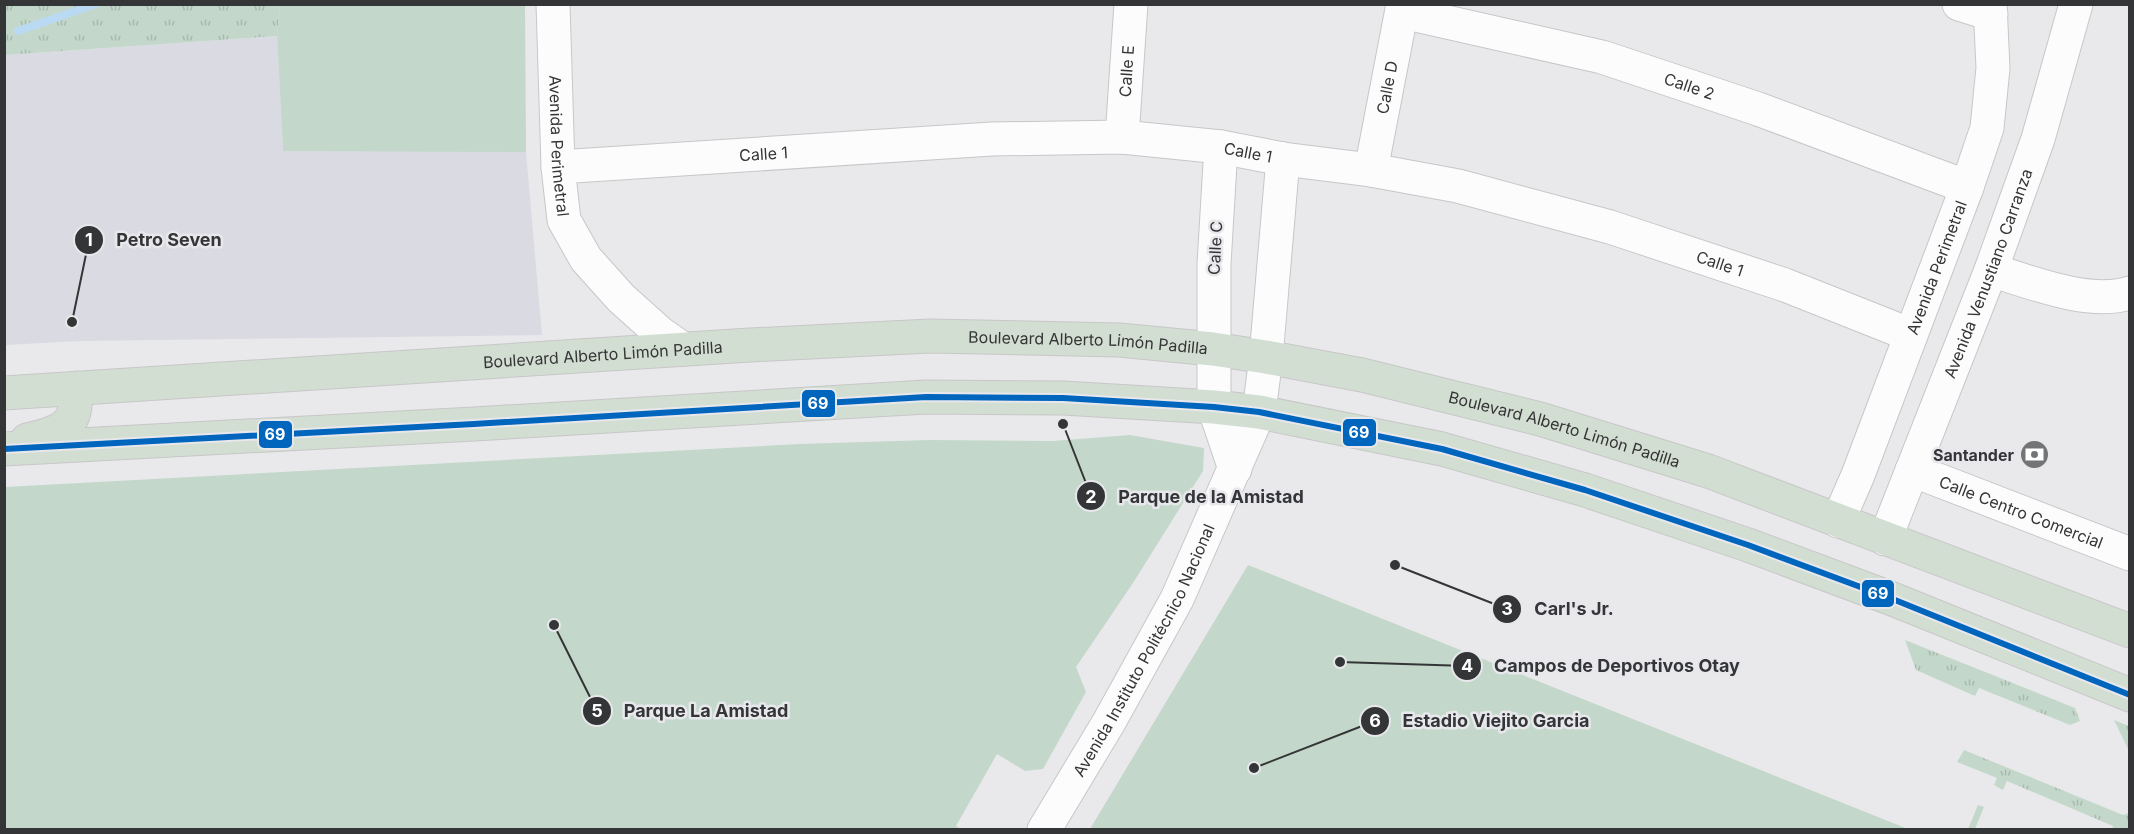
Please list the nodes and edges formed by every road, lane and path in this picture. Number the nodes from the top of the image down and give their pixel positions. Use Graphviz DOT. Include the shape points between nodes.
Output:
graph roads {
  1 [pos="553,4"];
  2 [pos="1131,4"];
  3 [pos="1959,4"];
  4 [pos="2076,4"];
  5 [pos="1403,8"];
  6 [pos="1990,9"];
  7 [pos="1122,137"];
  8 [pos="1221,147"];
  9 [pos="1283,159"];
  10 [pos="558,167"];
  11 [pos="1371,170"];
  12 [pos="1967,187"];
  13 [pos="1990,270"];
  14 [pos="2130,293"];
  15 [pos="1911,335"];
  16 [pos="683,349"];
  17 [pos="1213,349"];
  18 [pos="1266,357"];
  19 [pos="76,388"];
  20 [pos="4,393"];
  21 [pos="1214,407"];
  22 [pos="1258,412"];
  23 [pos="4,447"];
  24 [pos="1235,469"];
  25 [pos="1912,470"];
  26 [pos="1838,521"];
  27 [pos="1885,538"];
  28 [pos="2130,554"];
  29 [pos="2130,631"];
  30 [pos="2130,695"];
  31 [pos="1044,830"];
  1 -- 10 [label="street, Avenida Perimetral"];
  2 -- 7 [label="street, Calle E"];
  3 -- 6 [label="street"];
  4 -- 13 [label="street, Avenida Venustiano Carranza" via="2038,139"];
  5 -- 11 [label="street, Calle D"];
  5 -- 12 [label="street, Calle 2" via="1602,57 1758,109"];
  6 -- 12 [label="street, Avenida Perimetral" via="1993,68 1987,128"];
  7 -- 8 [label="street, Calle 1"];
  7 -- 10 [label="street, Calle 1" via="992,139"];
  8 -- 9 [label="street, Calle 1"];
  8 -- 17 [label="street, Calle C"];
  9 -- 11 [label="street, Calle 1"];
  9 -- 18 [label="street"];
  10 -- 16 [label="street, Avenida Perimetral" via="564,220 586,259 621,298"];
  11 -- 15 [label="street, Calle 1" via="1458,186 1610,227 1785,285"];
  12 -- 15 [label="street, Avenida Perimetral"];
  13 -- 14 [label="street" via="2091,296"];
  13 -- 25 [label="street, Avenida Venustiano Carranza"];
  15 -- 26 [label="street, Avenida Perimetral"];
  16 -- 17 [label="highway, Boulevard Alberto Limón Padilla" via="930,336 1119,339"];
  16 -- 19 [label="highway, Boulevard Alberto Limón Padilla"];
  17 -- 18 [label="highway, Boulevard Alberto Limón Padilla"];
  17 -- 21 [label="street, Calle C"];
  18 -- 22 [label="street, Avenida Instituto Politécnico Nacional"];
  18 -- 26 [label="highway, Boulevard Alberto Limón Padilla" via="1373,378 1540,419 1708,471"];
  19 -- 20 [label="highway, Boulevard Alberto Limón Padilla"];
  19 -- 23 [label="highway" via="74,414 65,426 52,434"];
  21 -- 22 [label="highway"];
  21 -- 23 [label="highway" via="1063,398 926,397"];
  21 -- 24 [label="street, Calle C"];
  22 -- 24 [label="street, Avenida Instituto Politécnico Nacional"];
  22 -- 30 [label="highway" via="1442,449 1585,490 1890,598"];
  24 -- 31 [label="street, Avenida Instituto Politécnico Nacional" via="1177,599"];
  25 -- 27 [label="street, Avenida Venustiano Carranza"];
  25 -- 28 [label="street, Calle Centro Comercial"];
  26 -- 27 [label="highway, Boulevard Alberto Limón Padilla"];
  27 -- 29 [label="highway, Boulevard Alberto Limón Padilla"];
}
